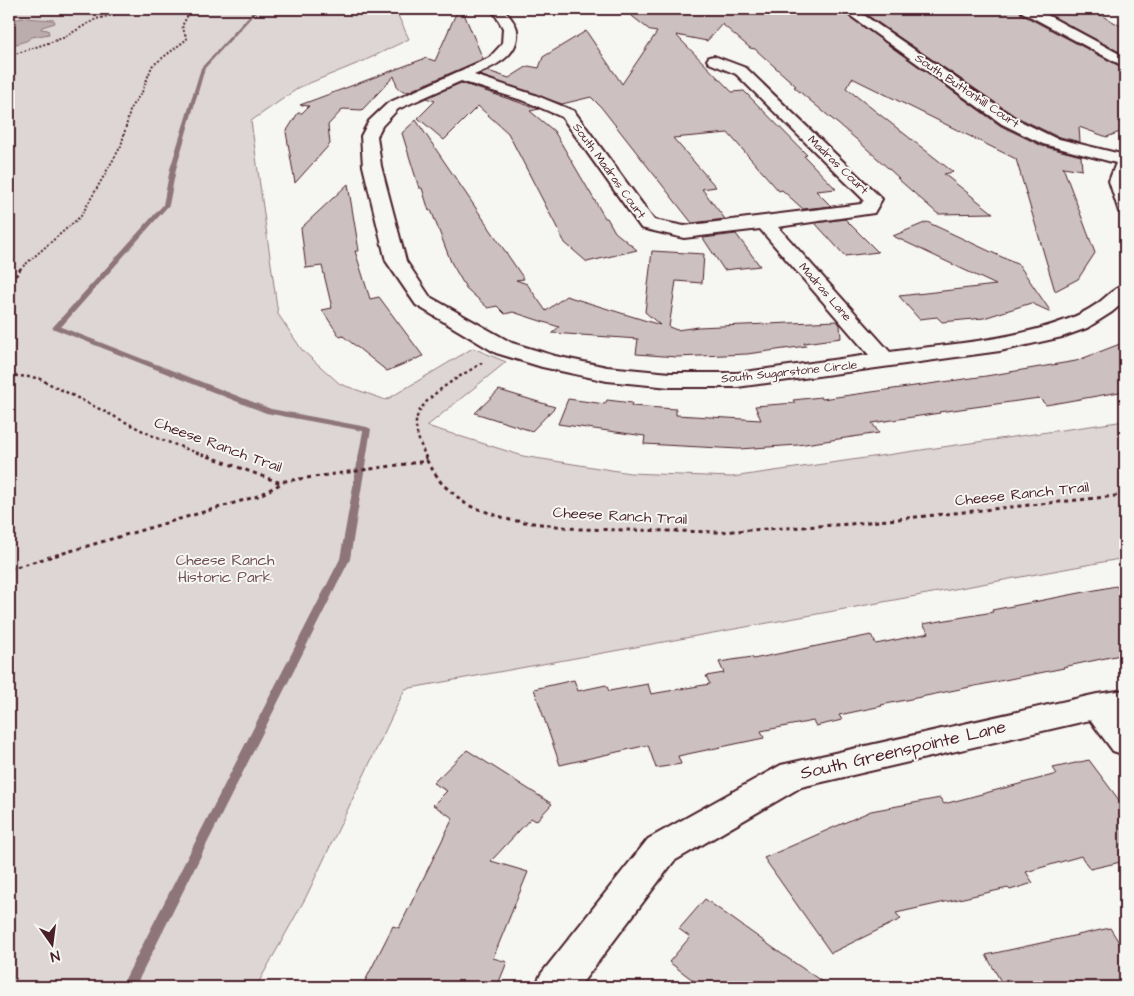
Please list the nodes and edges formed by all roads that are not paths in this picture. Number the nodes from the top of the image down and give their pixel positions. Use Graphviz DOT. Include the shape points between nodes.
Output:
graph roads {
  1 [pos="498,9"];
  2 [pos="847,9"];
  3 [pos="1027,9"];
  4 [pos="714,60"];
  5 [pos="1125,63"];
  6 [pos="461,76"];
  7 [pos="1125,160"];
  8 [pos="1125,208"];
  9 [pos="764,223"];
  10 [pos="1125,291"];
  11 [pos="886,361"];
  12 [pos="1111,704"];
  13 [pos="1125,742"];
  14 [pos="555,987"];
  1 -- 6 [label="street, South Sugarstone Circle" via="510,28 509,45 494,61"];
  2 -- 7 [label="street, South Buttonhill Court" via="1008,121 1049,141"];
  3 -- 5 [label="street"];
  4 -- 9 [label="street, Madras Court" via="740,71 873,199 868,209"];
  6 -- 9 [label="street, South Madras Court" via="568,114 648,224 684,232"];
  6 -- 11 [label="street, South Sugarstone Circle" via="393,106 375,124 369,136 372,166 396,261 423,301 504,348 607,374 670,380 737,380"];
  7 -- 8 [label="street" via="1118,181"];
  9 -- 11 [label="street, Madras Lane"];
  10 -- 11 [label="street, South Sugarstone Circle" via="1105,308 1079,323 1054,332 1000,344"];
  12 -- 13 [label="street"];
  12 -- 14 [label="street, South Greenspointe Lane" via="793,775 660,850"];
}
